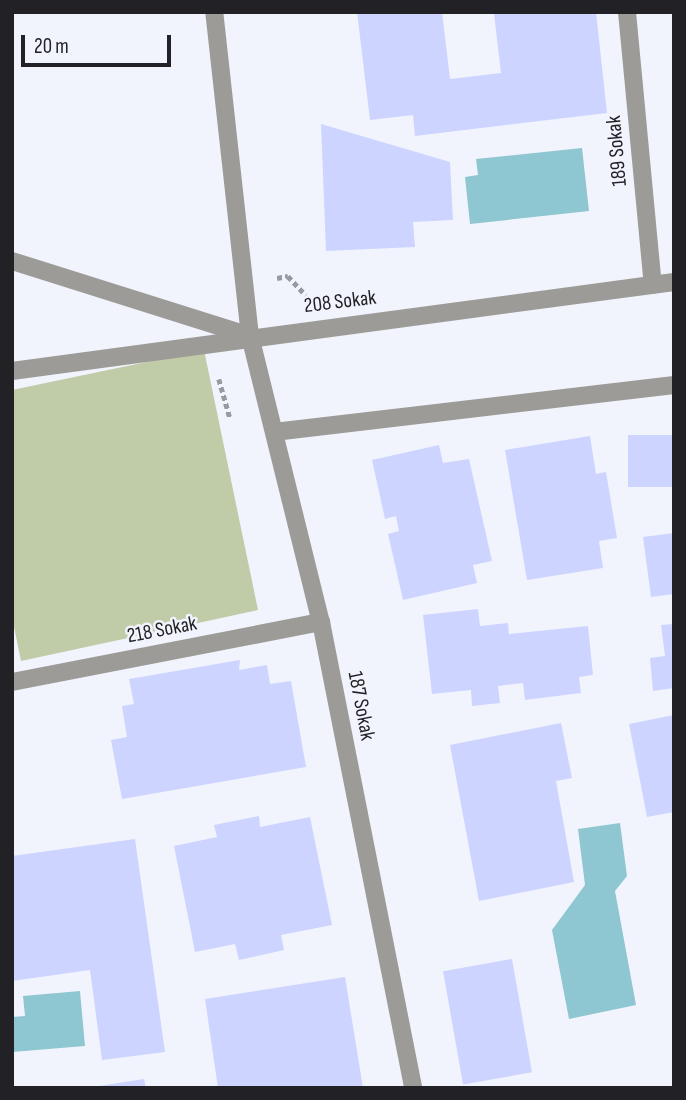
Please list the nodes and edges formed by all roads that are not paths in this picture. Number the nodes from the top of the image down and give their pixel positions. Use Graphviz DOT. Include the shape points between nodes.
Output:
graph roads {
  1 [pos="214,12"];
  2 [pos="627,12"];
  3 [pos="12,261"];
  4 [pos="674,282"];
  5 [pos="653,285"];
  6 [pos="250,336"];
  7 [pos="12,370"];
  8 [pos="674,385"];
  9 [pos="274,432"];
  10 [pos="321,622"];
  11 [pos="12,682"];
  12 [pos="413,1088"];
  1 -- 6 [label="street, 187 Sokak"];
  2 -- 5 [label="street, 189 Sokak"];
  3 -- 6 [label="street"];
  4 -- 5 [label="street, 208 Sokak"];
  5 -- 6 [label="street, 208 Sokak"];
  6 -- 7 [label="street, 208 Sokak"];
  6 -- 9 [label="street, 187 Sokak"];
  8 -- 9 [label="street"];
  9 -- 10 [label="street, 187 Sokak"];
  10 -- 11 [label="street, 218 Sokak"];
  10 -- 12 [label="street, 187 Sokak"];
}
